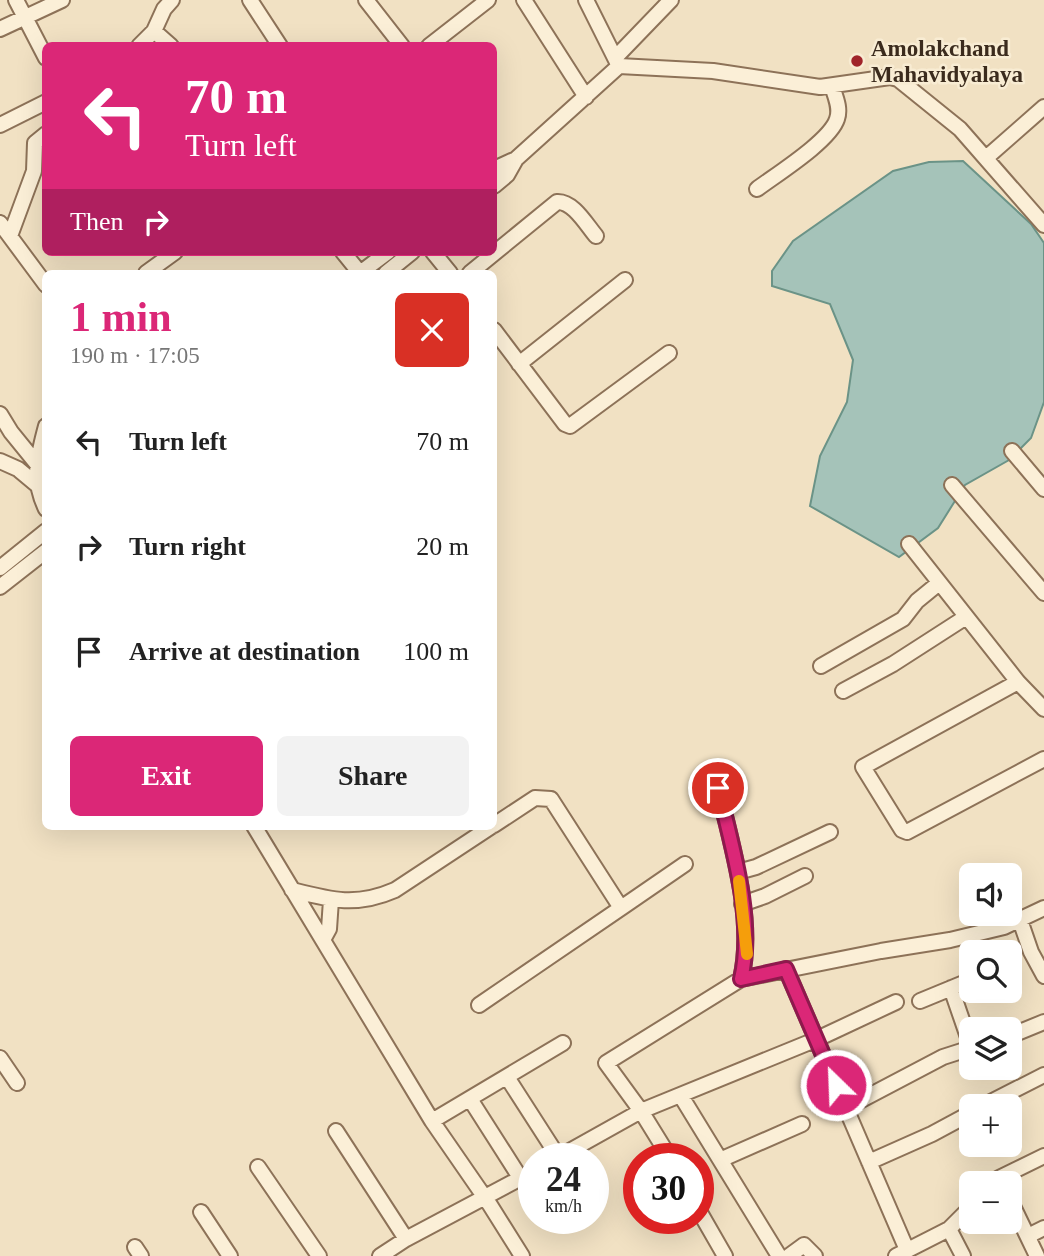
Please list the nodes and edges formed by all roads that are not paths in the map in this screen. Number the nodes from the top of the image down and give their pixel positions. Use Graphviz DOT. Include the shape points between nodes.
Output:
graph roads {
  1 [pos="16,0"];
  2 [pos="62,0"];
  3 [pos="172,0"];
  4 [pos="366,0"];
  5 [pos="488,0"];
  6 [pos="524,0"];
  7 [pos="586,0"];
  8 [pos="671,0"];
  9 [pos="257,3"];
  10 [pos="24,17"];
  11 [pos="0,29"];
  12 [pos="154,31"];
  13 [pos="143,42"];
  14 [pos="166,42"];
  15 [pos="278,42"];
  16 [pos="399,42"];
  17 [pos="434,42"];
  18 [pos="42,51"];
  19 [pos="618,61"];
  20 [pos="832,86"];
  21 [pos="586,97"];
  22 [pos="42,104"];
  23 [pos="1044,107"];
  24 [pos="0,125"];
  25 [pos="42,137"];
  26 [pos="986,158"];
  27 [pos="498,167"];
  28 [pos="757,189"];
  29 [pos="0,223"];
  30 [pos="1044,225"];
  31 [pos="10,236"];
  32 [pos="596,236"];
  33 [pos="497,251"];
  34 [pos="169,256"];
  35 [pos="346,256"];
  36 [pos="383,256"];
  37 [pos="407,256"];
  38 [pos="436,256"];
  39 [pos="491,256"];
  40 [pos="150,270"];
  41 [pos="358,270"];
  42 [pos="364,270"];
  43 [pos="390,270"];
  44 [pos="448,270"];
  45 [pos="474,270"];
  46 [pos="42,280"];
  47 [pos="625,280"];
  48 [pos="497,334"];
  49 [pos="669,353"];
  50 [pos="519,364"];
  51 [pos="0,414"];
  52 [pos="42,443"];
  53 [pos="1012,451"];
  54 [pos="0,461"];
  55 [pos="37,464"];
  56 [pos="36,484"];
  57 [pos="952,485"];
  58 [pos="1044,489"];
  59 [pos="42,499"];
  60 [pos="42,534"];
  61 [pos="909,544"];
  62 [pos="42,554"];
  63 [pos="0,568"];
  64 [pos="939,583"];
  65 [pos="0,587"];
  66 [pos="1044,593"];
  67 [pos="966,617"];
  68 [pos="821,666"];
  69 [pos="1018,682"];
  70 [pos="843,691"];
  71 [pos="1044,709"];
  72 [pos="1044,759"];
  73 [pos="718,788"];
  74 [pos="497,823"];
  75 [pos="256,830"];
  76 [pos="487,830"];
  77 [pos="830,832"];
  78 [pos="685,864"];
  79 [pos="738,872"];
  80 [pos="805,876"];
  81 [pos="292,890"];
  82 [pos="331,900"];
  83 [pos="742,904"];
  84 [pos="621,908"];
  85 [pos="1044,908"];
  86 [pos="1022,918"];
  87 [pos="1022,925"];
  88 [pos="1006,926"];
  89 [pos="323,940"];
  90 [pos="786,969"];
  91 [pos="1044,976"];
  92 [pos="741,979"];
  93 [pos="959,985"];
  94 [pos="951,988"];
  95 [pos="920,1001"];
  96 [pos="896,1002"];
  97 [pos="479,1005"];
  98 [pos="961,1017"];
  99 [pos="1044,1022"];
  100 [pos="1022,1031"];
  101 [pos="815,1040"];
  102 [pos="563,1043"];
  103 [pos="959,1052"];
  104 [pos="0,1058"];
  105 [pos="1044,1075"];
  106 [pos="508,1077"];
  107 [pos="17,1083"];
  108 [pos="1007,1094"];
  109 [pos="681,1096"];
  110 [pos="470,1099"];
  111 [pos="846,1108"];
  112 [pos="641,1111"];
  113 [pos="959,1119"];
  114 [pos="432,1121"];
  115 [pos="803,1124"];
  116 [pos="337,1131"];
  117 [pos="549,1143"];
  118 [pos="584,1143"];
  119 [pos="661,1143"];
  120 [pos="1044,1156"];
  121 [pos="720,1160"];
  122 [pos="869,1162"];
  123 [pos="518,1163"];
  124 [pos="258,1167"];
  125 [pos="1016,1171"];
  126 [pos="518,1180"];
  127 [pos="485,1198"];
  128 [pos="201,1212"];
  129 [pos="959,1219"];
  130 [pos="1022,1224"];
  131 [pos="1044,1228"];
  132 [pos="949,1229"];
  133 [pos="712,1234"];
  134 [pos="1028,1236"];
  135 [pos="406,1239"];
  136 [pos="902,1253"];
  137 [pos="230,1256"];
  138 [pos="319,1256"];
  139 [pos="380,1256"];
  140 [pos="522,1256"];
  141 [pos="725,1256"];
  142 [pos="779,1256"];
  143 [pos="789,1256"];
  144 [pos="815,1256"];
  145 [pos="963,1256"];
  146 [pos="1037,1256"];
  1 -- 10 [label="street"];
  2 -- 10 [label="street"];
  3 -- 12 [label="street"];
  4 -- 16 [label="street"];
  5 -- 17 [label="street"];
  6 -- 21 [label="street"];
  7 -- 19 [label="street"];
  8 -- 19 [label="street"];
  9 -- 15 [label="street"];
  10 -- 11 [label="street"];
  10 -- 18 [label="street"];
  12 -- 13 [label="street"];
  12 -- 14 [label="street"];
  19 -- 20 [label="street"];
  19 -- 21 [label="street"];
  20 -- 26 [label="street" via="898,79 960,129"];
  20 -- 28 [label="street" via="837,121 803,156"];
  21 -- 27 [label="street" via="516,159"];
  22 -- 24 [label="street"];
  23 -- 26 [label="street"];
  25 -- 31 [label="street" via="35,143 34,171"];
  26 -- 30 [label="street"];
  29 -- 31 [label="street"];
  31 -- 46 [label="street"];
  32 -- 33 [label="street" via="570,205 557,202"];
  34 -- 40 [label="street"];
  35 -- 41 [label="street"];
  36 -- 42 [label="street"];
  37 -- 43 [label="street"];
  38 -- 44 [label="street"];
  39 -- 45 [label="street"];
  47 -- 50 [label="street"];
  48 -- 50 [label="street"];
  49 -- 50 [label="street" via="570,426"];
  51 -- 55 [label="street"];
  52 -- 55 [label="street"];
  53 -- 58 [label="street"];
  54 -- 56 [label="street"];
  55 -- 56 [label="street"];
  56 -- 59 [label="street"];
  57 -- 66 [label="street"];
  60 -- 63 [label="street"];
  61 -- 64 [label="street"];
  62 -- 65 [label="street"];
  64 -- 67 [label="street"];
  64 -- 68 [label="street" via="903,619"];
  67 -- 69 [label="street"];
  67 -- 70 [label="street"];
  69 -- 71 [label="street"];
  69 -- 72 [label="street" via="863,767 902,830 908,832"];
  73 -- 79 [label="street"];
  74 -- 84 [label="street" via="535,798 551,799"];
  75 -- 81 [label="street"];
  76 -- 82 [label="street" via="382,895 348,902"];
  77 -- 79 [label="street"];
  78 -- 84 [label="street"];
  79 -- 83 [label="street"];
  80 -- 83 [label="street"];
  81 -- 82 [label="street"];
  81 -- 89 [label="street"];
  82 -- 89 [label="street" via="329,929"];
  83 -- 92 [label="street" via="747,955"];
  84 -- 97 [label="street"];
  85 -- 86 [label="street"];
  87 -- 91 [label="street"];
  88 -- 90 [label="street"];
  89 -- 114 [label="street"];
  90 -- 92 [label="street"];
  90 -- 101 [label="street"];
  92 -- 112 [label="street" via="606,1063"];
  93 -- 94 [label="street"];
  94 -- 95 [label="street"];
  94 -- 98 [label="street"];
  96 -- 101 [label="street"];
  99 -- 100 [label="street"];
  101 -- 109 [label="street"];
  101 -- 111 [label="street"];
  102 -- 106 [label="street"];
  103 -- 111 [label="street"];
  104 -- 107 [label="street"];
  105 -- 108 [label="street"];
  106 -- 110 [label="street"];
  106 -- 117 [label="street"];
  109 -- 112 [label="street"];
  109 -- 121 [label="street"];
  110 -- 114 [label="street"];
  110 -- 123 [label="street"];
  111 -- 122 [label="street"];
  112 -- 118 [label="street"];
  112 -- 119 [label="street"];
  113 -- 122 [label="street"];
  114 -- 127 [label="street"];
  115 -- 121 [label="street"];
  116 -- 135 [label="street"];
  120 -- 125 [label="street"];
  121 -- 142 [label="street"];
  122 -- 136 [label="street"];
  124 -- 138 [label="street"];
  126 -- 127 [label="street"];
  127 -- 135 [label="street"];
  127 -- 140 [label="street"];
  128 -- 137 [label="street"];
  129 -- 132 [label="street"];
  130 -- 134 [label="street"];
  131 -- 134 [label="street"];
  132 -- 136 [label="street"];
  132 -- 145 [label="street"];
  133 -- 141 [label="street"];
  134 -- 146 [label="street"];
  135 -- 139 [label="street"];
  143 -- 144 [label="street" via="804,1245"];
}
